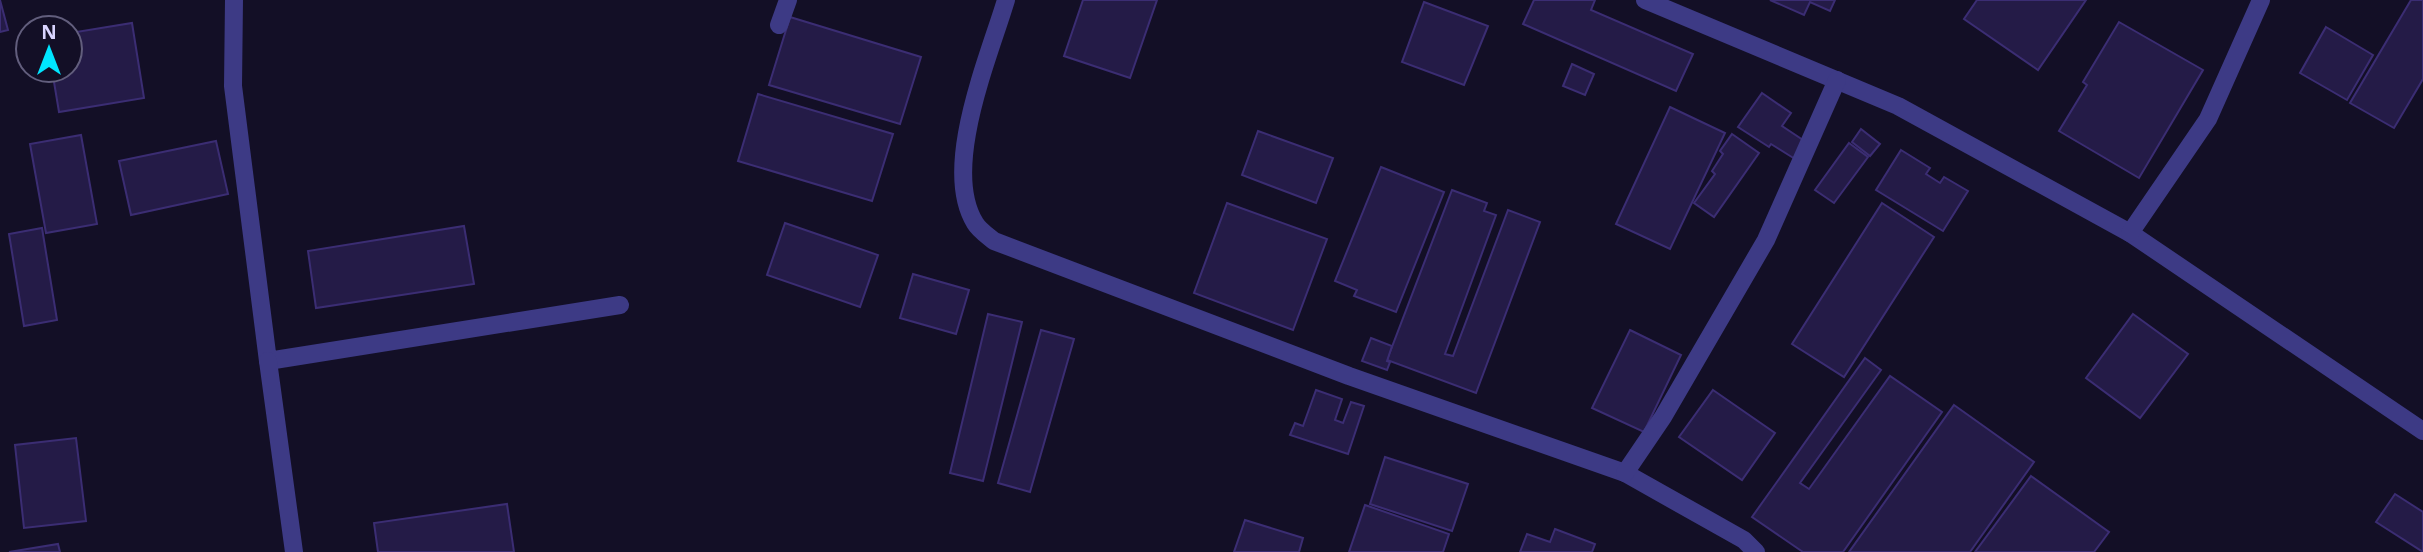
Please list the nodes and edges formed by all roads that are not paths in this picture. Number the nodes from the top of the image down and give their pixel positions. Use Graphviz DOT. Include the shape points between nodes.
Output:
graph roads {
  1 [pos="234,0"];
  2 [pos="788,0"];
  3 [pos="1006,0"];
  4 [pos="1645,0"];
  5 [pos="2261,0"];
  6 [pos="779,25"];
  7 [pos="1837,80"];
  8 [pos="2130,233"];
  9 [pos="620,305"];
  10 [pos="268,361"];
  11 [pos="2423,431"];
  12 [pos="1625,473"];
  13 [pos="294,552"];
  14 [pos="1756,552"];
  1 -- 10 [label="street" via="233,86"];
  2 -- 6 [label="street"];
  3 -- 12 [label="street" via="969,119 963,160 964,192 975,223 994,242 1349,376"];
  4 -- 7 [label="street"];
  5 -- 8 [label="street" via="2208,119"];
  7 -- 8 [label="street" via="1898,106"];
  7 -- 12 [label="street" via="1766,240 1663,417"];
  8 -- 11 [label="street"];
  9 -- 10 [label="street"];
  10 -- 13 [label="street"];
  12 -- 14 [label="street" via="1744,540"];
}
